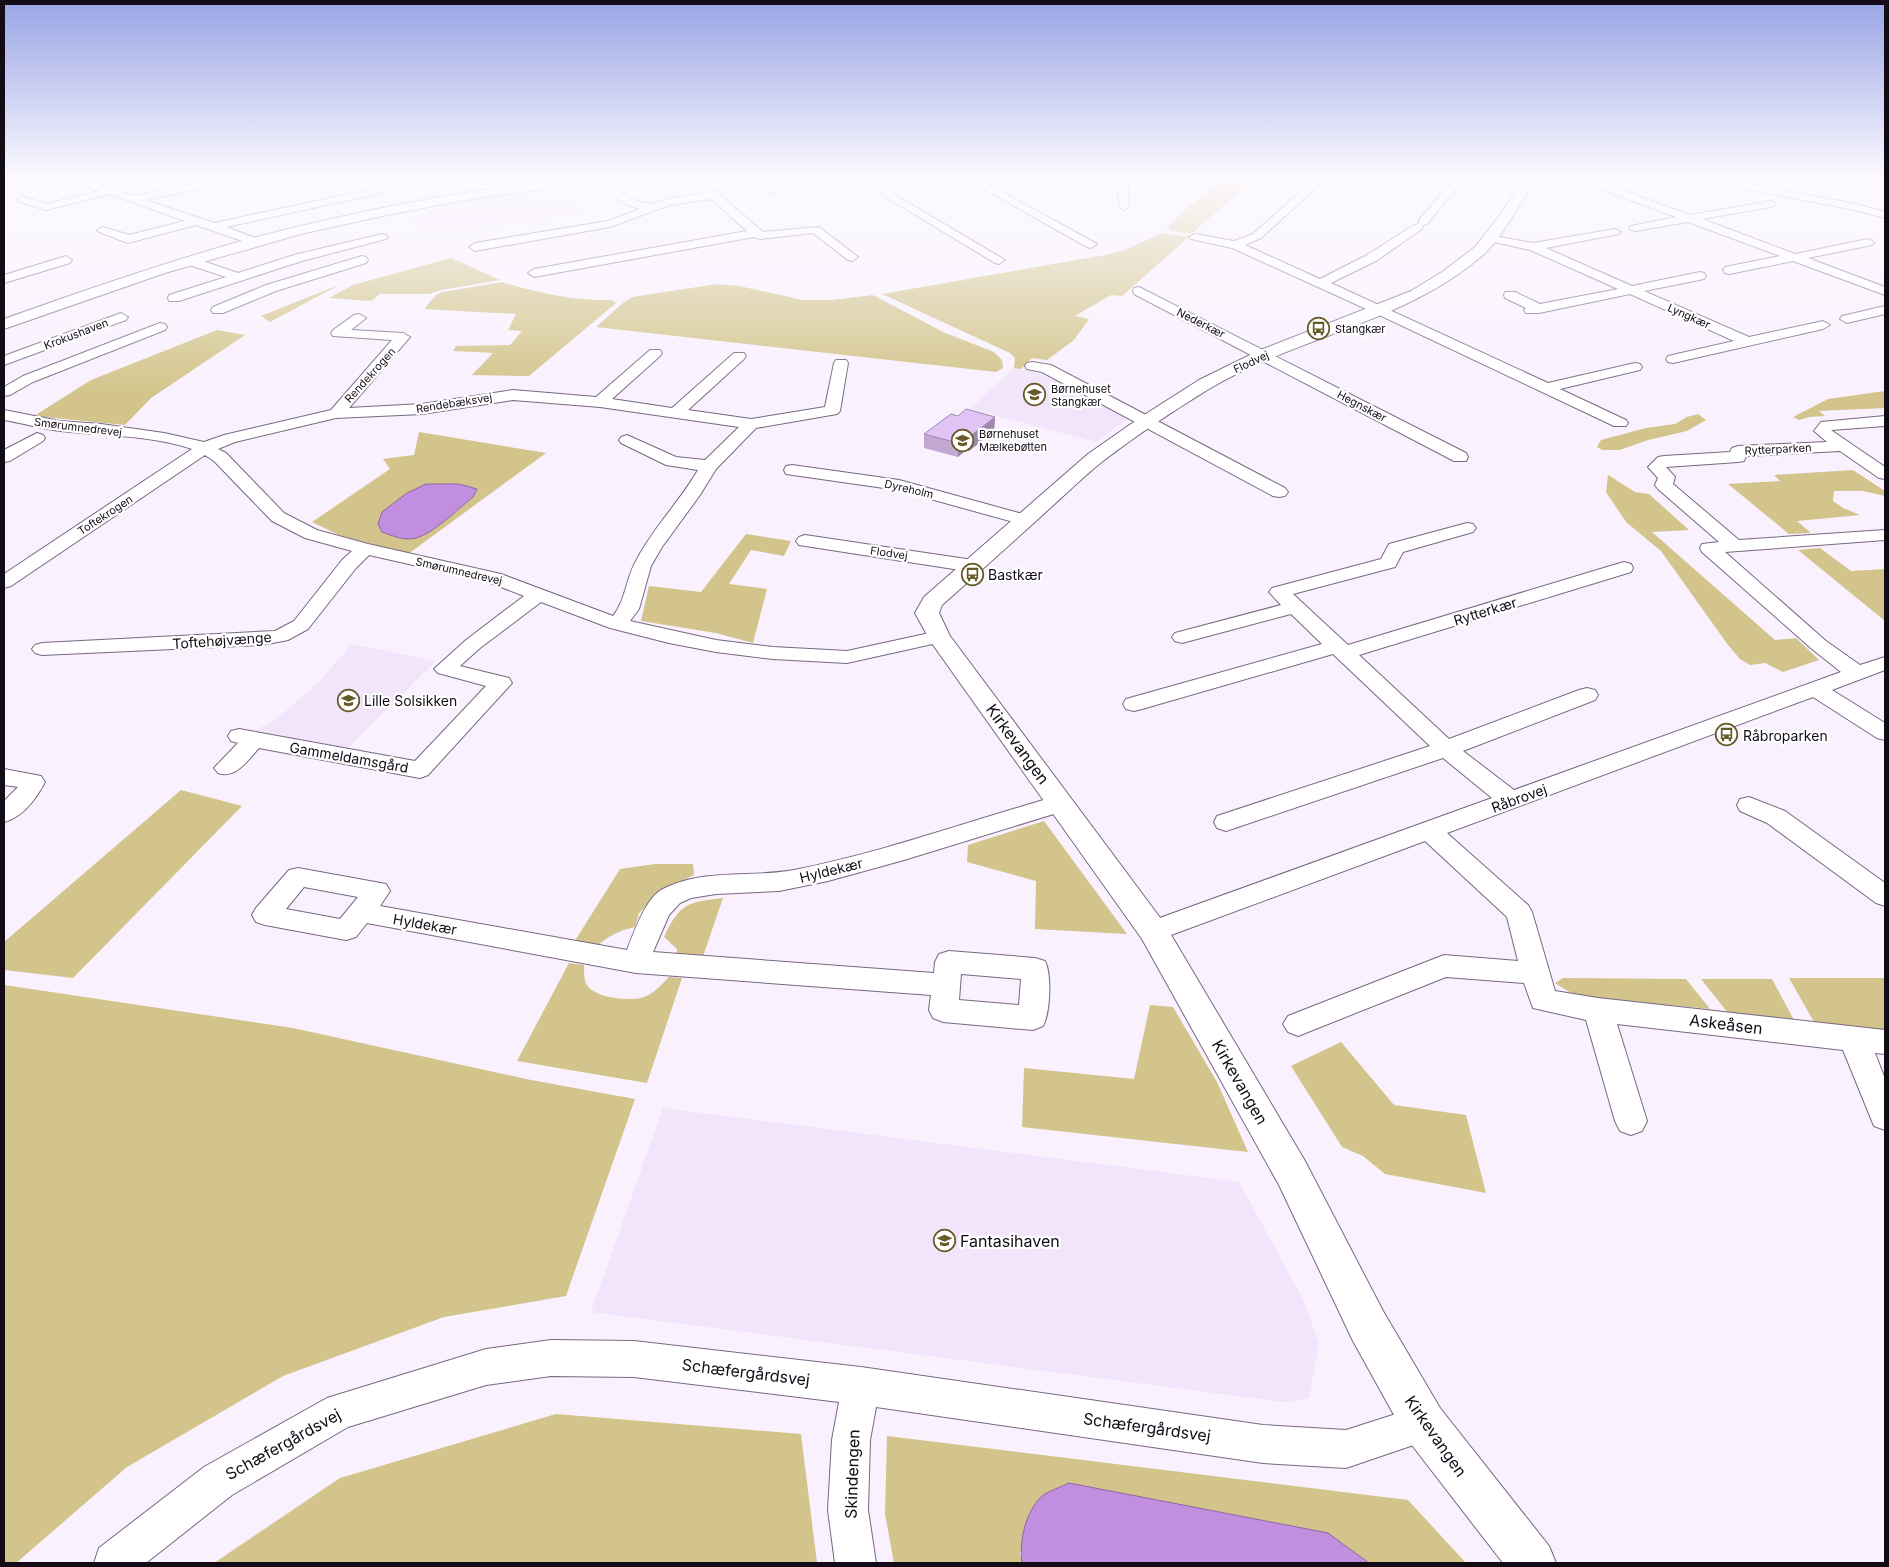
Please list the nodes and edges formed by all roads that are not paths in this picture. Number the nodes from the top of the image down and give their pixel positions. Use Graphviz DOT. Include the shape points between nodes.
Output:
graph roads {
  1 [pos="231,249"];
  2 [pos="337,249"];
  3 [pos="663,249"];
  4 [pos="842,249"];
  5 [pos="980,249"];
  6 [pos="1244,249"];
  7 [pos="1388,249"];
  8 [pos="1481,249"];
  9 [pos="1538,249"];
  10 [pos="1774,249"];
  11 [pos="1836,249"];
  12 [pos="852,257"];
  13 [pos="1795,257"];
  14 [pos="66,260"];
  15 [pos="362,260"];
  16 [pos="999,260"];
  17 [pos="190,261"];
  18 [pos="1729,270"];
  19 [pos="534,273"];
  20 [pos="237,276"];
  21 [pos="1700,276"];
  22 [pos="4,279"];
  23 [pos="1321,283"];
  24 [pos="270,288"];
  25 [pos="1630,290"];
  26 [pos="1139,291"];
  27 [pos="1885,291"];
  28 [pos="1510,295"];
  29 [pos="174,298"];
  30 [pos="218,310"];
  31 [pos="1380,310"];
  32 [pos="1885,310"];
  33 [pos="121,317"];
  34 [pos="359,318"];
  35 [pos="1847,319"];
  36 [pos="4,324"];
  37 [pos="1823,325"];
  38 [pos="160,327"];
  39 [pos="1748,342"];
  40 [pos="4,343"];
  41 [pos="32,350"];
  42 [pos="655,353"];
  43 [pos="1264,355"];
  44 [pos="738,356"];
  45 [pos="1672,359"];
  46 [pos="4,361"];
  47 [pos="72,362"];
  48 [pos="841,363"];
  49 [pos="1032,366"];
  50 [pos="1635,367"];
  51 [pos="1547,388"];
  52 [pos="5,392"];
  53 [pos="600,402"];
  54 [pos="677,412"];
  55 [pos="336,413"];
  56 [pos="4,415"];
  57 [pos="1147,421"];
  58 [pos="1885,422"];
  59 [pos="1620,423"];
  60 [pos="751,424"];
  61 [pos="37,438"];
  62 [pos="627,440"];
  63 [pos="1843,446"];
  64 [pos="205,448"];
  65 [pos="4,457"];
  66 [pos="1460,457"];
  67 [pos="709,466"];
  68 [pos="792,470"];
  69 [pos="1885,474"];
  70 [pos="1279,492"];
  71 [pos="1024,520"];
  72 [pos="1467,528"];
  73 [pos="1885,535"];
  74 [pos="805,541"];
  75 [pos="1734,545"];
  76 [pos="365,550"];
  77 [pos="973,566"];
  78 [pos="1624,568"];
  79 [pos="4,582"];
  80 [pos="538,595"];
  81 [pos="1294,607"];
  82 [pos="618,624"];
  83 [pos="933,625"];
  84 [pos="1182,637"];
  85 [pos="42,649"];
  86 [pos="1341,650"];
  87 [pos="1885,664"];
  88 [pos="1858,674"];
  89 [pos="1816,689"];
  90 [pos="1587,695"];
  91 [pos="1134,704"];
  92 [pos="1885,733"];
  93 [pos="1446,749"];
  94 [pos="226,768"];
  95 [pos="4,776"];
  96 [pos="1512,801"];
  97 [pos="1061,803"];
  98 [pos="1749,805"];
  99 [pos="4,814"];
  100 [pos="1226,822"];
  101 [pos="1430,831"];
  102 [pos="1885,896"];
  103 [pos="361,912"];
  104 [pos="1153,931"];
  105 [pos="636,962"];
  106 [pos="1534,973"];
  107 [pos="946,985"];
  108 [pos="1598,1010"];
  109 [pos="1298,1024"];
  110 [pos="1854,1039"];
  111 [pos="1885,1042"];
  112 [pos="1885,1116"];
  113 [pos="1631,1121"];
  114 [pos="861,1386"];
  115 [pos="1424,1424"];
  116 [pos="114,1563"];
  117 [pos="855,1563"];
  118 [pos="1532,1563"];
  1 -- 17 [label="street"];
  2 -- 20 [label="street"];
  3 -- 19 [label="street"];
  4 -- 12 [label="street"];
  5 -- 16 [label="street"];
  6 -- 23 [label="street"];
  7 -- 23 [label="street" via="1355,269"];
  8 -- 31 [label="street, Flodvej" via="1416,294"];
  9 -- 25 [label="street, Lyngkær"];
  10 -- 13 [label="street"];
  11 -- 13 [label="street"];
  13 -- 18 [label="street"];
  13 -- 27 [label="street"];
  14 -- 22 [label="street"];
  15 -- 24 [label="street"];
  17 -- 20 [label="street"];
  17 -- 36 [label="street"];
  20 -- 24 [label="street"];
  20 -- 29 [label="street"];
  21 -- 25 [label="street, Lyngkær"];
  23 -- 31 [label="street"];
  24 -- 30 [label="street"];
  25 -- 28 [label="street, Lyngkær" via="1535,310"];
  25 -- 39 [label="street, Lyngkær"];
  26 -- 43 [label="street, Nederkær"];
  31 -- 43 [label="street, Flodvej"];
  31 -- 51 [label="street"];
  32 -- 35 [label="street"];
  33 -- 41 [label="street, Krokushaven"];
  34 -- 55 [label="street, Rendekrogen" via="338,334 403,337"];
  37 -- 39 [label="street, Lyngkær"];
  38 -- 47 [label="street, Krokushaven"];
  39 -- 45 [label="street, Lyngkær"];
  40 -- 41 [label="street, Krokushaven"];
  41 -- 46 [label="street, Krokushaven"];
  41 -- 47 [label="street, Krokushaven"];
  42 -- 53 [label="street"];
  43 -- 57 [label="street, Flodvej" via="1205,384"];
  43 -- 66 [label="street, Hegnskær"];
  44 -- 54 [label="street"];
  47 -- 52 [label="street, Krokushaven"];
  48 -- 60 [label="street, Rendebæksvej" via="832,411"];
  49 -- 57 [label="street" via="1046,368"];
  50 -- 51 [label="street"];
  51 -- 59 [label="street"];
  53 -- 54 [label="street, Rendebæksvej"];
  53 -- 55 [label="street, Rendebæksvej" via="513,395 422,409"];
  54 -- 60 [label="street, Rendebæksvej"];
  55 -- 64 [label="street, Rendebæksvej" via="230,438"];
  56 -- 64 [label="street, Smørumnedrevej" via="60,426 164,438"];
  57 -- 70 [label="street"];
  57 -- 71 [label="street, Flodvej" via="1095,458"];
  58 -- 63 [label="street, Rytterparken" via="1827,425 1822,431"];
  60 -- 67 [label="street"];
  61 -- 65 [label="street"];
  62 -- 67 [label="street" via="672,461"];
  63 -- 69 [label="street, Rytterparken"];
  63 -- 75 [label="street, Rytterparken" via="1738,451 1738,457 1664,461 1656,467 1667,477 1664,485"];
  64 -- 76 [label="street, Smørumnedrevej" via="220,457 278,517 311,534"];
  64 -- 79 [label="street, Toftekrogen"];
  67 -- 82 [label="street" via="653,546 642,566 629,608"];
  68 -- 71 [label="street, Dyreholm" via="899,485"];
  71 -- 77 [label="street, Flodvej"];
  72 -- 81 [label="street" via="1396,548 1388,563 1279,592"];
  73 -- 75 [label="street"];
  74 -- 77 [label="street, Flodvej"];
  75 -- 88 [label="street" via="1709,548 1819,645"];
  76 -- 80 [label="street, Smørumnedrevej" via="494,578"];
  76 -- 85 [label="street, Toftehøjvænge" via="349,564 301,625 281,636"];
  77 -- 83 [label="street, Flodvej" via="932,602"];
  78 -- 86 [label="street, Rytterkær"];
  80 -- 82 [label="street, Smørumnedrevej"];
  80 -- 94 [label="street, Gammeldamsgård" via="445,669 501,683 420,770 247,738"];
  81 -- 84 [label="street"];
  81 -- 86 [label="street"];
  82 -- 83 [label="street, Smørumnedrevej" via="716,646 820,656 866,654"];
  83 -- 97 [label="street, Kirkevangen"];
  86 -- 91 [label="street, Rytterkær"];
  86 -- 93 [label="street"];
  87 -- 88 [label="street, Råbrovej"];
  88 -- 89 [label="street, Råbrovej"];
  89 -- 92 [label="street"];
  89 -- 96 [label="street, Råbrovej"];
  90 -- 93 [label="street"];
  93 -- 96 [label="street"];
  93 -- 100 [label="street"];
  95 -- 99 [label="street" via="33,782 27,794"];
  96 -- 101 [label="street, Råbrovej"];
  97 -- 104 [label="street, Kirkevangen"];
  97 -- 105 [label="street, Hyldekær" via="854,866 792,880 691,888 669,897 658,910"];
  98 -- 102 [label="street" via="1776,818"];
  101 -- 104 [label="street, Råbrovej"];
  101 -- 106 [label="street, Askeåsen" via="1519,912"];
  103 -- 105 [label="street, Hyldekær"];
  104 -- 115 [label="street, Kirkevangen" via="1292,1173 1368,1326"];
  105 -- 107 [label="street, Hyldekær"];
  106 -- 108 [label="street, Askeåsen" via="1543,1000"];
  106 -- 109 [label="street" via="1444,966"];
  108 -- 110 [label="street, Askeåsen"];
  108 -- 113 [label="street"];
  110 -- 111 [label="street, Askeåsen"];
  110 -- 112 [label="street"];
  114 -- 115 [label="street, Schæfergårdsvej" via="1263,1444 1346,1449"];
  114 -- 116 [label="street, Schæfergårdsvej" via="634,1359 551,1358 486,1367 340,1410 218,1481"];
  114 -- 117 [label="street, Skindengen" via="851,1440 848,1510"];
  115 -- 118 [label="street, Kirkevangen"];
}
